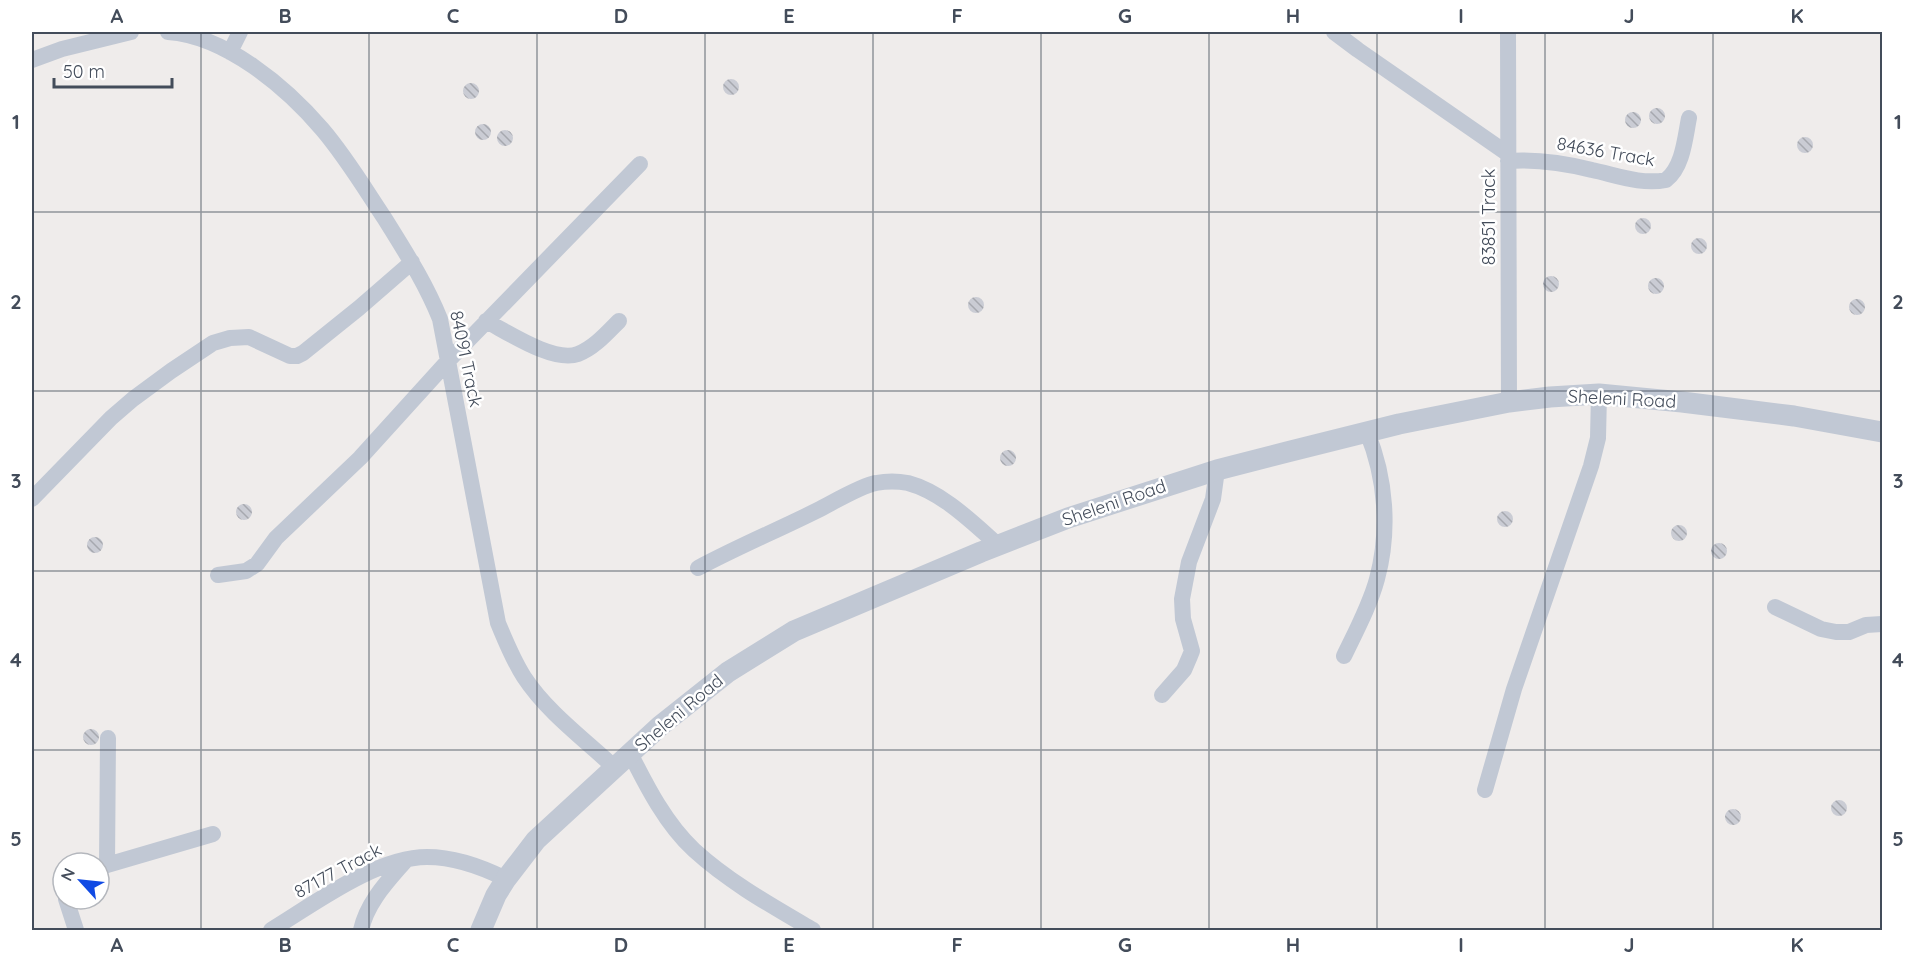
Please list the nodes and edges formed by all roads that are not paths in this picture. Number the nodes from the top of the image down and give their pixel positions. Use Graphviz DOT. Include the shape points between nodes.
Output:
graph roads {
  1 [pos="131,32"];
  2 [pos="177,32"];
  3 [pos="240,32"];
  4 [pos="1334,32"];
  5 [pos="1508,32"];
  6 [pos="230,52"];
  7 [pos="32,60"];
  8 [pos="1689,118"];
  9 [pos="1508,157"];
  10 [pos="640,164"];
  11 [pos="412,262"];
  12 [pos="486,321"];
  13 [pos="619,321"];
  14 [pos="448,361"];
  15 [pos="1599,394"];
  16 [pos="1509,402"];
  17 [pos="1367,432"];
  18 [pos="1882,432"];
  19 [pos="1217,470"];
  20 [pos="32,499"];
  21 [pos="998,545"];
  22 [pos="698,568"];
  23 [pos="218,575"];
  24 [pos="1775,607"];
  25 [pos="1882,624"];
  26 [pos="1344,656"];
  27 [pos="1162,695"];
  28 [pos="108,738"];
  29 [pos="630,753"];
  30 [pos="615,768"];
  31 [pos="1485,790"];
  32 [pos="213,834"];
  33 [pos="104,851"];
  34 [pos="406,860"];
  35 [pos="111,864"];
  36 [pos="506,879"];
  37 [pos="70,911"];
  38 [pos="76,930"];
  39 [pos="271,930"];
  40 [pos="361,930"];
  41 [pos="481,930"];
  42 [pos="813,930"];
  1 -- 7 [label="street"];
  2 -- 6 [label="street, 84091 Track"];
  3 -- 6 [label="street"];
  4 -- 9 [label="street"];
  5 -- 9 [label="street, 83851 Track"];
  6 -- 11 [label="street, 84091 Track" via="290,96 324,131"];
  8 -- 9 [label="street, 84636 Track" via="1679,161 1666,180 1648,182"];
  9 -- 16 [label="street, 83851 Track"];
  10 -- 12 [label="street"];
  11 -- 14 [label="street, 84091 Track" via="440,319"];
  11 -- 20 [label="street" via="297,356 282,354 249,337 213,343 133,399"];
  12 -- 13 [label="street" via="563,357 581,353 595,344"];
  12 -- 14 [label="street"];
  14 -- 23 [label="street" via="360,458 276,538 257,564 246,571"];
  14 -- 30 [label="street, 84091 Track" via="498,623 511,654 536,694"];
  15 -- 16 [label="street, Sheleni Road"];
  15 -- 18 [label="street, Sheleni Road" via="1794,416"];
  15 -- 31 [label="street" via="1598,438 1591,466 1514,689"];
  16 -- 17 [label="street, Sheleni Road"];
  17 -- 19 [label="street, Sheleni Road"];
  17 -- 26 [label="street" via="1381,475 1382,553 1377,579"];
  19 -- 21 [label="street, Sheleni Road"];
  19 -- 27 [label="street" via="1213,499 1189,562 1182,599 1191,656"];
  21 -- 22 [label="street" via="941,499 908,483 889,481 873,483"];
  21 -- 29 [label="street, Sheleni Road" via="794,631 718,680"];
  24 -- 25 [label="street" via="1836,632"];
  28 -- 33 [label="street"];
  29 -- 30 [label="street, Sheleni Road"];
  29 -- 42 [label="street" via="668,820 693,848 727,876"];
  30 -- 36 [label="street, Sheleni Road" via="536,840"];
  32 -- 35 [label="street"];
  34 -- 36 [label="street, 87177 Track" via="426,857 471,864"];
  34 -- 39 [label="street, 87177 Track" via="368,873"];
  34 -- 40 [label="street" via="379,892"];
  36 -- 41 [label="street, Sheleni Road"];
  37 -- 38 [label="street"];
}
